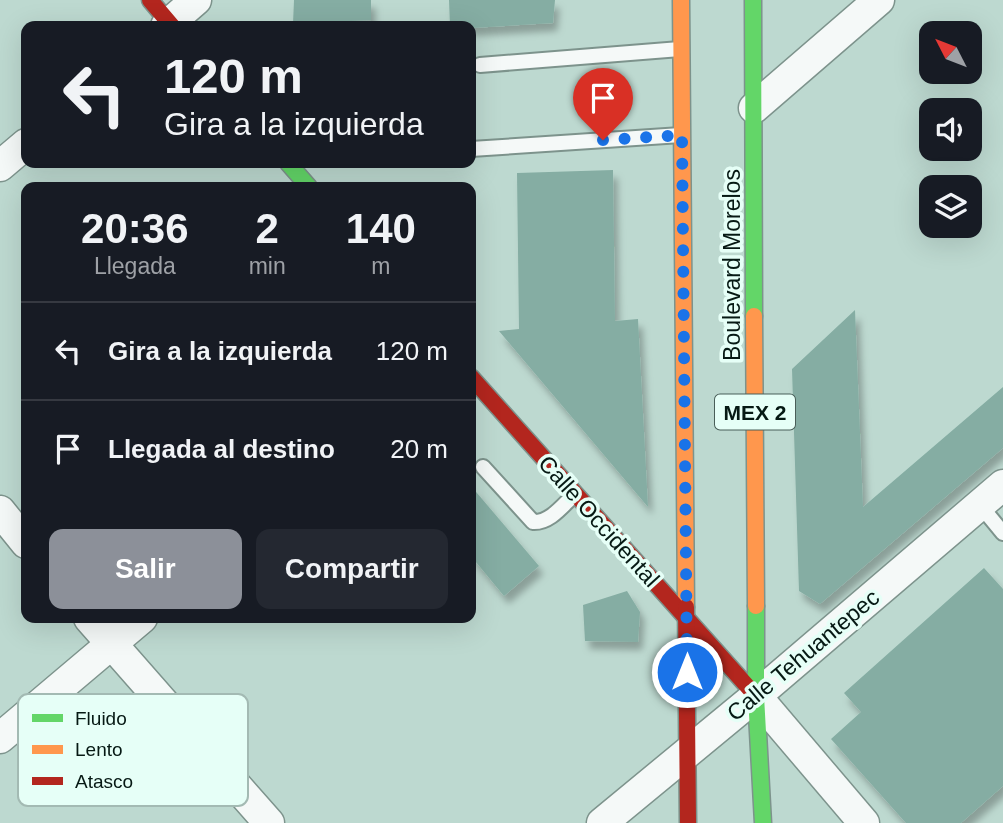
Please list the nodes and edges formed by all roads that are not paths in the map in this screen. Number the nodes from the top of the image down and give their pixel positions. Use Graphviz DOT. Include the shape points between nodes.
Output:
graph roads {
  1 [pos="150,0"];
  2 [pos="196,0"];
  3 [pos="681,0"];
  4 [pos="753,0"];
  5 [pos="879,0"];
  6 [pos="166,21"];
  7 [pos="173,21"];
  8 [pos="681,49"];
  9 [pos="481,65"];
  10 [pos="754,108"];
  11 [pos="682,135"];
  12 [pos="21,148"];
  13 [pos="476,149"];
  14 [pos="0,166"];
  15 [pos="292,168"];
  16 [pos="305,182"];
  17 [pos="476,383"];
  18 [pos="483,467"];
  19 [pos="1003,485"];
  20 [pos="575,494"];
  21 [pos="980,505"];
  22 [pos="0,511"];
  23 [pos="1003,533"];
  24 [pos="21,536"];
  25 [pos="687,619"];
  26 [pos="93,623"];
  27 [pos="136,623"];
  28 [pos="111,644"];
  29 [pos="52,694"];
  30 [pos="155,694"];
  31 [pos="756,696"];
  32 [pos="18,723"];
  33 [pos="0,738"];
  34 [pos="687,752"];
  35 [pos="248,799"];
  36 [pos="269,823"];
  37 [pos="602,823"];
  38 [pos="688,823"];
  39 [pos="763,823"];
  40 [pos="864,823"];
  1 -- 6 [label="main road"];
  2 -- 7 [label="street"];
  3 -- 8 [label="main road, Boulevard Morelos / MEX 2"];
  4 -- 10 [label="main road, Boulevard Morelos / MEX 2"];
  5 -- 10 [label="street"];
  8 -- 9 [label="lane"];
  8 -- 11 [label="main road, Boulevard Morelos / MEX 2"];
  10 -- 31 [label="main road, Boulevard Morelos / MEX 2"];
  11 -- 13 [label="lane"];
  11 -- 25 [label="main road, Boulevard Morelos / MEX 2"];
  12 -- 14 [label="street"];
  15 -- 16 [label="main road"];
  17 -- 20 [label="main road, Calle Occidental"];
  18 -- 20 [label="lane" via="533,522 552,516"];
  19 -- 21 [label="street, Calle Tehuantepec"];
  20 -- 25 [label="main road, Calle Occidental"];
  21 -- 23 [label="lane"];
  21 -- 31 [label="street, Calle Tehuantepec"];
  22 -- 24 [label="street"];
  25 -- 31 [label="main road, Calle Occidental"];
  25 -- 34 [label="main road, Boulevard Morelos / MEX 2"];
  26 -- 28 [label="street"];
  27 -- 28 [label="street"];
  28 -- 29 [label="street"];
  28 -- 30 [label="street"];
  31 -- 34 [label="street, Calle Tehuantepec"];
  31 -- 39 [label="main road, Boulevard Morelos / MEX 2"];
  31 -- 40 [label="street, Calle Occidental"];
  32 -- 33 [label="street"];
  34 -- 37 [label="street, Calle Tehuantepec"];
  34 -- 38 [label="main road, Boulevard Morelos / MEX 2"];
  35 -- 36 [label="street"];
}
